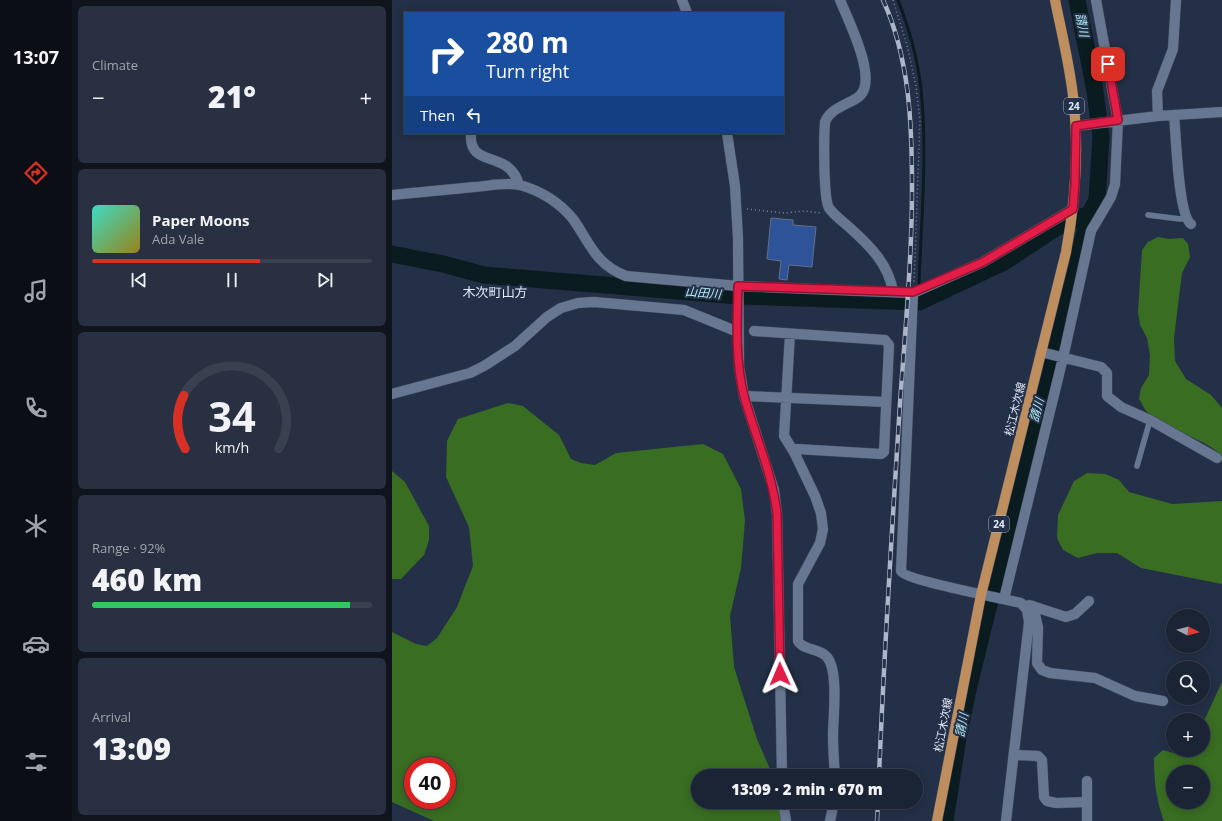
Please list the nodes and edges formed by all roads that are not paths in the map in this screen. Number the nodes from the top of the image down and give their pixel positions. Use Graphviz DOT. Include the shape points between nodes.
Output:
graph roads {
  1 [pos="682,0"];
  2 [pos="840,0"];
  3 [pos="1055,0"];
  4 [pos="1096,0"];
  5 [pos="1176,0"];
  6 [pos="687,12"];
  7 [pos="1222,112"];
  8 [pos="1174,115"];
  9 [pos="1158,116"];
  10 [pos="1115,121"];
  11 [pos="1076,126"];
  12 [pos="471,134"];
  13 [pos="727,134"];
  14 [pos="519,185"];
  15 [pos="392,195"];
  16 [pos="1073,212"];
  17 [pos="1148,215"];
  18 [pos="1189,221"];
  19 [pos="892,292"];
  20 [pos="738,293"];
  21 [pos="913,300"];
  22 [pos="754,331"];
  23 [pos="738,332"];
  24 [pos="790,334"];
  25 [pos="1044,353"];
  26 [pos="1062,358"];
  27 [pos="392,394"];
  28 [pos="744,396"];
  29 [pos="786,398"];
  30 [pos="886,402"];
  31 [pos="1150,420"];
  32 [pos="794,452"];
  33 [pos="1217,458"];
  34 [pos="1137,466"];
  35 [pos="981,595"];
  36 [pos="1004,599"];
  37 [pos="1089,602"];
  38 [pos="1021,603"];
  39 [pos="1033,606"];
  40 [pos="1163,701"];
  41 [pos="1015,755"];
  42 [pos="782,769"];
  43 [pos="835,769"];
  44 [pos="1087,781"];
  45 [pos="1087,802"];
  46 [pos="784,809"];
  47 [pos="833,809"];
  48 [pos="786,821"];
  49 [pos="830,821"];
  50 [pos="937,821"];
  51 [pos="1006,821"];
  52 [pos="1087,821"];
  1 -- 6 [label="street"];
  2 -- 19 [label="street" via="866,68 866,77 862,95 836,110 825,122 826,198 835,215 875,252 887,274"];
  3 -- 11 [label="main road, 松江木次線 / 24" via="1071,83"];
  4 -- 10 [label="street"];
  5 -- 9 [label="street" via="1173,49 1157,91"];
  7 -- 8 [label="street"];
  8 -- 9 [label="street"];
  8 -- 18 [label="street" via="1180,190"];
  9 -- 10 [label="street"];
  10 -- 11 [label="street"];
  10 -- 26 [label="street" via="1114,192 1091,231"];
  11 -- 16 [label="main road, 松江木次線 / 24"];
  12 -- 14 [label="street" via="475,152 482,157 503,163 517,178"];
  13 -- 20 [label="street" via="735,186"];
  14 -- 15 [label="street" via="501,184"];
  14 -- 20 [label="street" via="557,203 575,222 599,259 617,272 635,278"];
  16 -- 21 [label="street"];
  16 -- 25 [label="main road, 松江木次線 / 24"];
  17 -- 18 [label="lane"];
  19 -- 20 [label="street"];
  19 -- 21 [label="street"];
  20 -- 23 [label="street"];
  21 -- 35 [label="street" via="901,571 907,576"];
  22 -- 24 [label="street"];
  23 -- 27 [label="street" via="684,310 594,302 578,303 561,308 547,317 515,346 470,373"];
  23 -- 28 [label="street" via="739,367"];
  24 -- 29 [label="street"];
  24 -- 30 [label="street" via="885,340 889,345"];
  25 -- 26 [label="street"];
  25 -- 35 [label="main road, 松江木次線 / 24"];
  26 -- 31 [label="street" via="1101,367 1107,373 1108,399"];
  26 -- 36 [label="street"];
  28 -- 29 [label="street"];
  28 -- 42 [label="street" via="768,468 777,514"];
  29 -- 30 [label="street"];
  29 -- 32 [label="street" via="784,436"];
  30 -- 32 [label="street" via="884,452 881,454 797,449"];
  31 -- 33 [label="street"];
  31 -- 34 [label="lane"];
  32 -- 43 [label="street" via="815,496 823,522 820,543 798,584 798,641 824,654 830,662 833,684"];
  35 -- 36 [label="street"];
  35 -- 50 [label="main road, 松江木次線 / 24"];
  36 -- 38 [label="street"];
  37 -- 39 [label="street" via="1075,614 1066,617"];
  38 -- 39 [label="street"];
  38 -- 41 [label="street" via="1027,610 1029,622"];
  39 -- 40 [label="street" via="1038,627 1037,663 1042,670 1050,674 1095,678 1135,696"];
  41 -- 45 [label="street" via="1038,756 1042,760 1044,797 1047,801"];
  41 -- 51 [label="street"];
  44 -- 45 [label="street"];
  45 -- 52 [label="street"];
  46 -- 48 [label="street"];
  47 -- 49 [label="street"];
}
